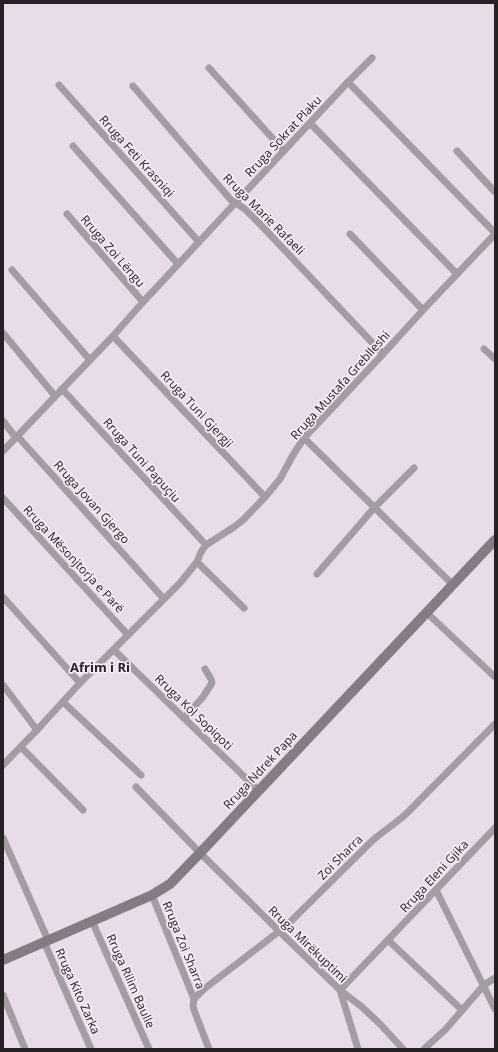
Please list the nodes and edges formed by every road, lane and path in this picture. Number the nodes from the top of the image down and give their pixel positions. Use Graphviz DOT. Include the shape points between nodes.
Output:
graph roads {
  1 [pos="372,58"];
  2 [pos="209,68"];
  3 [pos="348,82"];
  4 [pos="59,85"];
  5 [pos="133,86"];
  6 [pos="310,123"];
  7 [pos="73,146"];
  8 [pos="284,151"];
  9 [pos="457,151"];
  10 [pos="495,192"];
  11 [pos="236,203"];
  12 [pos="67,214"];
  13 [pos="495,233"];
  14 [pos="350,234"];
  15 [pos="199,242"];
  16 [pos="178,264"];
  17 [pos="12,270"];
  18 [pos="457,274"];
  19 [pos="143,302"];
  20 [pos="423,310"];
  21 [pos="3,333"];
  22 [pos="113,336"];
  23 [pos="484,349"];
  24 [pos="383,354"];
  25 [pos="495,359"];
  26 [pos="90,360"];
  27 [pos="62,388"];
  28 [pos="55,396"];
  29 [pos="3,421"];
  30 [pos="16,436"];
  31 [pos="304,438"];
  32 [pos="3,450"];
  33 [pos="414,468"];
  34 [pos="265,497"];
  35 [pos="3,498"];
  36 [pos="374,508"];
  37 [pos="495,540"];
  38 [pos="206,546"];
  39 [pos="197,562"];
  40 [pos="317,574"];
  41 [pos="453,585"];
  42 [pos="3,597"];
  43 [pos="164,599"];
  44 [pos="244,608"];
  45 [pos="427,613"];
  46 [pos="128,634"];
  47 [pos="114,650"];
  48 [pos="205,669"];
  49 [pos="495,677"];
  50 [pos="80,683"];
  51 [pos="3,685"];
  52 [pos="62,702"];
  53 [pos="184,718"];
  54 [pos="495,724"];
  55 [pos="37,730"];
  56 [pos="21,747"];
  57 [pos="3,766"];
  58 [pos="141,775"];
  59 [pos="136,787"];
  60 [pos="259,791"];
  61 [pos="83,810"];
  62 [pos="495,828"];
  63 [pos="3,838"];
  64 [pos="200,853"];
  65 [pos="436,890"];
  66 [pos="152,895"];
  67 [pos="92,921"];
  68 [pos="279,931"];
  69 [pos="388,940"];
  70 [pos="46,941"];
  71 [pos="3,960"];
  72 [pos="495,978"];
  73 [pos="484,985"];
  74 [pos="340,990"];
  75 [pos="3,995"];
  76 [pos="194,999"];
  77 [pos="495,1008"];
  78 [pos="462,1010"];
  79 [pos="25,1049"];
  80 [pos="91,1049"];
  81 [pos="149,1049"];
  82 [pos="209,1049"];
  83 [pos="358,1049"];
  84 [pos="403,1049"];
  85 [pos="424,1049"];
  1 -- 3 [label="street, Rruga Sokrat Plaku"];
  2 -- 8 [label="street"];
  3 -- 6 [label="street, Rruga Sokrat Plaku"];
  3 -- 13 [label="street"];
  4 -- 15 [label="street, Rruga Feti Krasniqi"];
  5 -- 11 [label="street, Rruga Marie Rafaeli"];
  6 -- 8 [label="street, Rruga Sokrat Plaku"];
  6 -- 18 [label="street"];
  7 -- 16 [label="street"];
  8 -- 11 [label="street, Rruga Sokrat Plaku"];
  9 -- 10 [label="street"];
  11 -- 15 [label="street, Rruga Sokrat Plaku"];
  11 -- 24 [label="street, Rruga Marie Rafaeli" via="259,223"];
  12 -- 19 [label="street, Rruga Zoi Lëngu"];
  13 -- 18 [label="street, Rruga Mustafa Greblleshi"];
  14 -- 20 [label="street"];
  15 -- 16 [label="street, Rruga Sokrat Plaku"];
  16 -- 19 [label="street, Rruga Sokrat Plaku"];
  17 -- 26 [label="street"];
  18 -- 20 [label="street, Rruga Mustafa Greblleshi"];
  19 -- 22 [label="street, Rruga Sokrat Plaku"];
  20 -- 24 [label="street, Rruga Mustafa Greblleshi"];
  21 -- 28 [label="street"];
  22 -- 26 [label="street, Rruga Sokrat Plaku"];
  22 -- 34 [label="street, Rruga Tuni Gjergji"];
  23 -- 25 [label="street"];
  24 -- 31 [label="street, Rruga Mustafa Greblleshi"];
  26 -- 27 [label="street, Rruga Sokrat Plaku"];
  27 -- 28 [label="street, Rruga Sokrat Plaku"];
  27 -- 38 [label="street, Rruga Tuni Papuçiu"];
  28 -- 30 [label="street, Rruga Sokrat Plaku"];
  29 -- 30 [label="street, Rruga Jovan Gjergo"];
  30 -- 32 [label="street, Rruga Sokrat Plaku"];
  30 -- 43 [label="street, Rruga Jovan Gjergo"];
  31 -- 34 [label="street, Rruga Mustafa Greblleshi" via="280,479"];
  31 -- 36 [label="street"];
  33 -- 36 [label="street"];
  34 -- 38 [label="street, Rruga Mustafa Greblleshi" via="243,520"];
  35 -- 46 [label="street, Rruga Mësonjtorja e Parë"];
  36 -- 40 [label="street"];
  36 -- 41 [label="street"];
  37 -- 41 [label="street, Rruga Ndrek Papa"];
  38 -- 39 [label="street, Rruga Mustafa Greblleshi"];
  39 -- 43 [label="street, Rruga Mustafa Greblleshi"];
  39 -- 44 [label="street"];
  41 -- 45 [label="street, Rruga Ndrek Papa"];
  42 -- 50 [label="street"];
  43 -- 46 [label="street, Rruga Mustafa Greblleshi"];
  45 -- 49 [label="street"];
  45 -- 60 [label="street, Rruga Ndrek Papa"];
  46 -- 47 [label="street, Rruga Mustafa Greblleshi"];
  47 -- 50 [label="street, Rruga Mustafa Greblleshi"];
  47 -- 53 [label="street, Rruga Kol Sopiqoti"];
  48 -- 53 [label="street" via="212,683"];
  50 -- 52 [label="street, Rruga Mustafa Greblleshi"];
  51 -- 55 [label="street"];
  52 -- 55 [label="street, Rruga Mustafa Greblleshi"];
  52 -- 58 [label="street"];
  53 -- 60 [label="street, Rruga Kol Sopiqoti"];
  54 -- 68 [label="street, Zoi Sharra" via="401,819 372,840"];
  55 -- 56 [label="street, Rruga Mustafa Greblleshi"];
  56 -- 57 [label="street, Rruga Mustafa Greblleshi"];
  56 -- 61 [label="street"];
  59 -- 64 [label="street, Rruga Mirëkuptimi"];
  60 -- 64 [label="street, Rruga Ndrek Papa"];
  62 -- 65 [label="street, Rruga Eleni Gjika"];
  63 -- 70 [label="street, Rruga Kito Zarka"];
  64 -- 66 [label="street, Rruga Ndrek Papa" via="170,884"];
  64 -- 68 [label="street, Rruga Mirëkuptimi"];
  65 -- 69 [label="street, Rruga Eleni Gjika"];
  65 -- 73 [label="street"];
  66 -- 67 [label="street, Rruga Ndrek Papa"];
  66 -- 76 [label="street, Rruga Zoi Sharra"];
  67 -- 70 [label="street, Rruga Ndrek Papa"];
  67 -- 81 [label="street, Rruga Rilim Baulle"];
  68 -- 74 [label="street, Rruga Mirëkuptimi"];
  68 -- 76 [label="street, Zoi Sharra"];
  69 -- 74 [label="street, Rruga Eleni Gjika"];
  69 -- 78 [label="street"];
  70 -- 71 [label="street, Rruga Ndrek Papa"];
  70 -- 80 [label="street, Rruga Kito Zarka"];
  72 -- 73 [label="street"];
  73 -- 77 [label="street"];
  73 -- 78 [label="street"];
  74 -- 83 [label="street"];
  74 -- 84 [label="street, Rruga Mirëkuptimi" via="362,1007"];
  75 -- 79 [label="street"];
  76 -- 82 [label="street, Rruga Zoi Sharra" via="194,1010"];
  78 -- 85 [label="street"];
}
